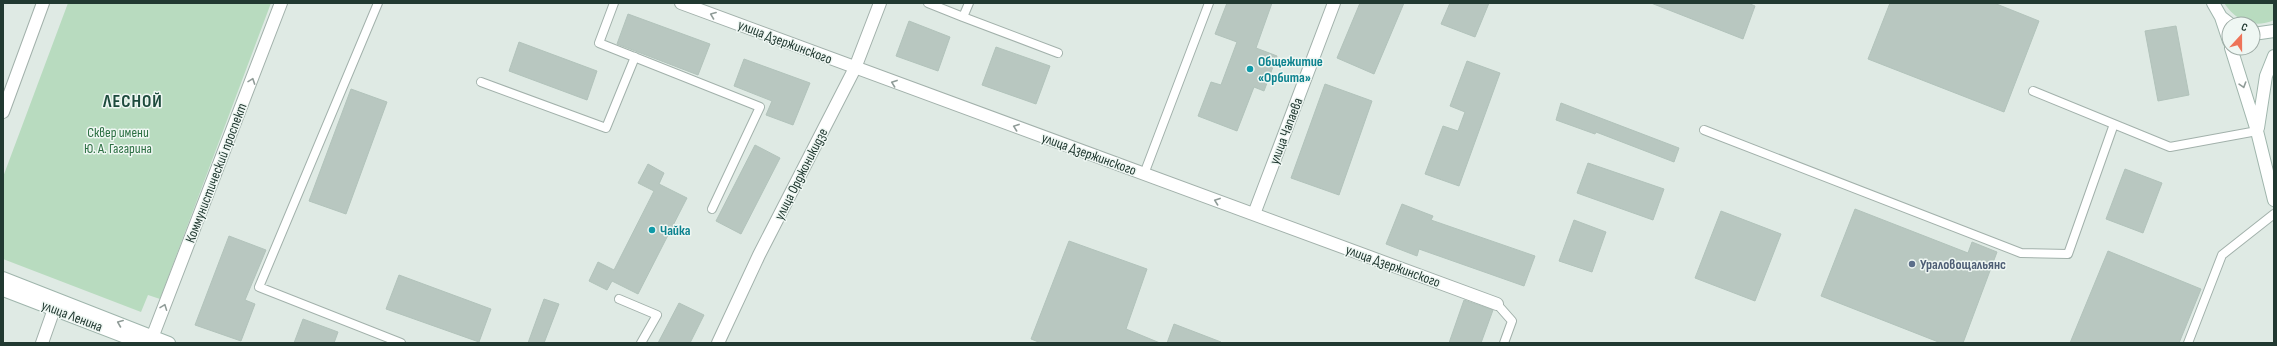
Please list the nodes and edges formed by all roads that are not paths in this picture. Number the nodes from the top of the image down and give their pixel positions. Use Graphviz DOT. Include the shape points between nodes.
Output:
graph roads {
  1 [pos="43,3"];
  2 [pos="281,3"];
  3 [pos="378,3"];
  4 [pos="614,3"];
  5 [pos="681,3"];
  6 [pos="880,3"];
  7 [pos="928,3"];
  8 [pos="969,3"];
  9 [pos="1209,3"];
  10 [pos="1334,3"];
  11 [pos="2214,3"];
  12 [pos="2223,16"];
  13 [pos="963,17"];
  14 [pos="2274,31"];
  15 [pos="2261,33"];
  16 [pos="1058,53"];
  17 [pos="2234,56"];
  18 [pos="2274,56"];
  19 [pos="635,57"];
  20 [pos="855,68"];
  21 [pos="480,82"];
  22 [pos="2033,91"];
  23 [pos="3,112"];
  24 [pos="2114,124"];
  25 [pos="1704,130"];
  26 [pos="2257,131"];
  27 [pos="1144,174"];
  28 [pos="2274,200"];
  29 [pos="712,210"];
  30 [pos="1254,214"];
  31 [pos="2274,214"];
  32 [pos="3,278"];
  33 [pos="3,290"];
  34 [pos="619,299"];
  35 [pos="1497,304"];
  36 [pos="54,309"];
  37 [pos="151,340"];
  38 [pos="42,343"];
  39 [pos="141,343"];
  40 [pos="169,343"];
  41 [pos="401,343"];
  42 [pos="641,343"];
  43 [pos="718,343"];
  44 [pos="1504,343"];
  45 [pos="2188,343"];
  1 -- 23 [label="street"];
  37 -- 2 [label="street, Коммунистический проспект, one-way"];
  3 -- 41 [label="lane" via="259,288"];
  4 -- 19 [label="lane" via="599,43"];
  20 -- 5 [label="street, улица Дзержинского, one-way"];
  6 -- 20 [label="street, улица Орджоникидзе"];
  7 -- 13 [label="lane"];
  8 -- 13 [label="lane"];
  9 -- 27 [label="lane"];
  10 -- 30 [label="street, улица Чапаева"];
  11 -- 12 [label="street"];
  13 -- 16 [label="lane"];
  14 -- 15 [label="street"];
  17 -- 26 [label="street, one-way"];
  18 -- 26 [label="street" via="2266,76"];
  19 -- 21 [label="lane" via="606,128"];
  19 -- 29 [label="lane" via="760,107"];
  27 -- 20 [label="street, улица Дзержинского, one-way"];
  20 -- 43 [label="street, улица Орджоникидзе" via="759,255"];
  22 -- 24 [label="lane"];
  24 -- 25 [label="lane" via="2068,254 2021,253"];
  24 -- 26 [label="lane" via="2170,147"];
  26 -- 28 [label="street"];
  30 -- 27 [label="street, улица Дзержинского, one-way"];
  30 -- 35 [label="street, улица Дзержинского"];
  31 -- 45 [label="lane" via="2222,255"];
  37 -- 32 [label="street, one-way"];
  33 -- 36 [label="street, улица Ленина"];
  34 -- 42 [label="lane" via="657,315"];
  35 -- 44 [label="lane" via="1512,322"];
  36 -- 38 [label="street"];
  36 -- 39 [label="street, улица Ленина"];
  37 -- 40 [label="street"];
}
